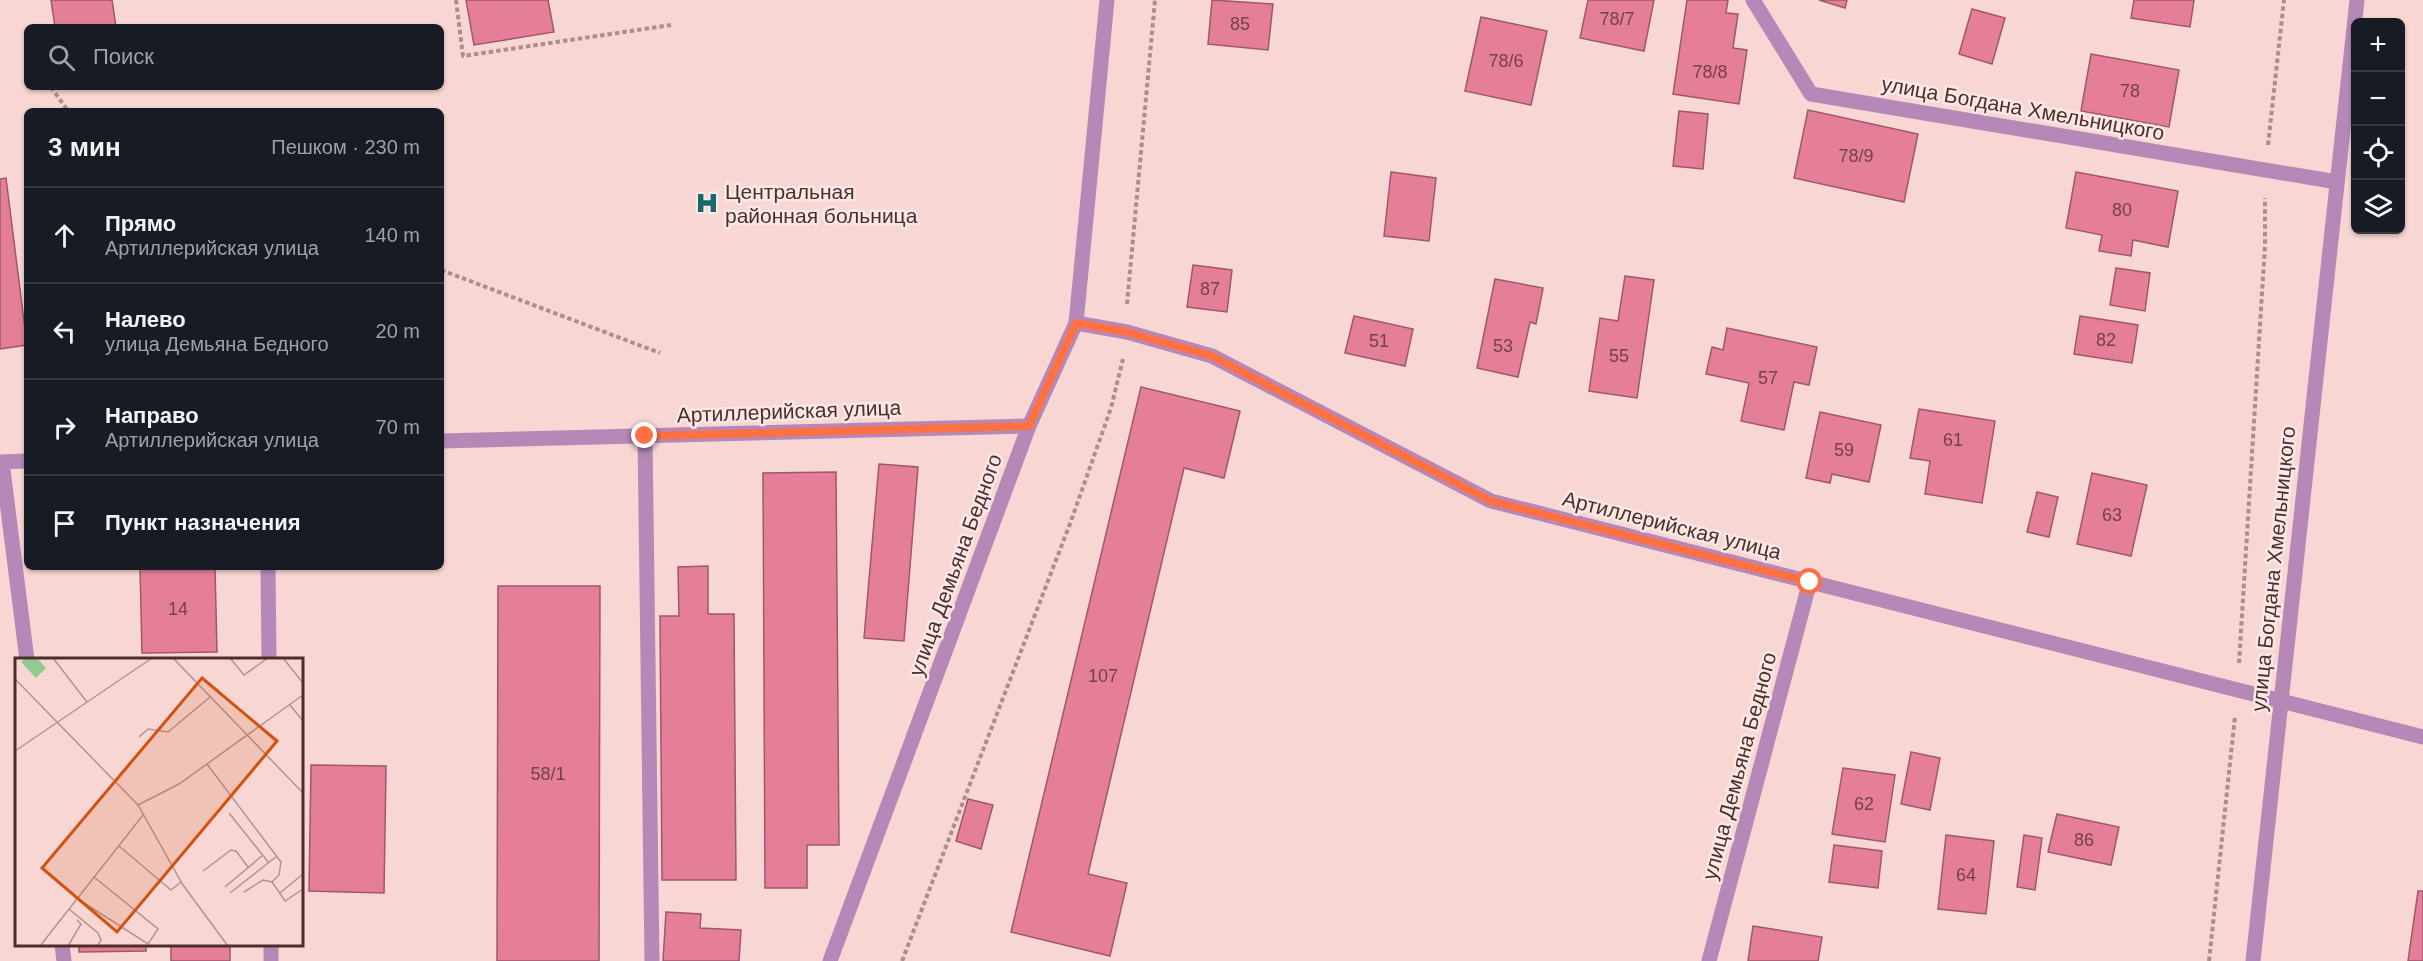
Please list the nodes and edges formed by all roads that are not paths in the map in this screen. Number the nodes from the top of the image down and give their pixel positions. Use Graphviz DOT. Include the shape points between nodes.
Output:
graph roads {
  1 [pos="1107,0"];
  2 [pos="1753,0"];
  3 [pos="2357,0"];
  4 [pos="2337,182"];
  5 [pos="1076,323"];
  6 [pos="1029,426"];
  7 [pos="645,436"];
  8 [pos="444,441"];
  9 [pos="24,461"];
  10 [pos="1,462"];
  11 [pos="268,570"];
  12 [pos="1810,582"];
  13 [pos="27,658"];
  14 [pos="269,658"];
  15 [pos="2280,699"];
  16 [pos="2423,737"];
  17 [pos="62,946"];
  18 [pos="64,961"];
  19 [pos="652,961"];
  20 [pos="830,961"];
  21 [pos="1709,961"];
  22 [pos="2253,961"];
  1 -- 5 [label="street, улица Демьяна Бедного"];
  2 -- 4 [label="street, улица Богдана Хмельницкого" via="1811,94"];
  3 -- 4 [label="street, улица Богдана Хмельницкого"];
  4 -- 15 [label="street, улица Богдана Хмельницкого"];
  5 -- 6 [label="street, улица Демьяна Бедного"];
  5 -- 12 [label="street, Артиллерийская улица" via="1127,332 1212,356 1491,501"];
  6 -- 7 [label="street, Артиллерийская улица"];
  6 -- 20 [label="street, улица Демьяна Бедного"];
  7 -- 8 [label="street, Артиллерийская улица"];
  7 -- 19 [label="street"];
  9 -- 10 [label="street"];
  10 -- 13 [label="street"];
  11 -- 14 [label="street"];
  12 -- 15 [label="street, Артиллерийская улица"];
  12 -- 21 [label="street, улица Демьяна Бедного"];
  15 -- 16 [label="street, Артиллерийская улица"];
  15 -- 22 [label="street, улица Богдана Хмельницкого"];
  17 -- 18 [label="street"];
}
